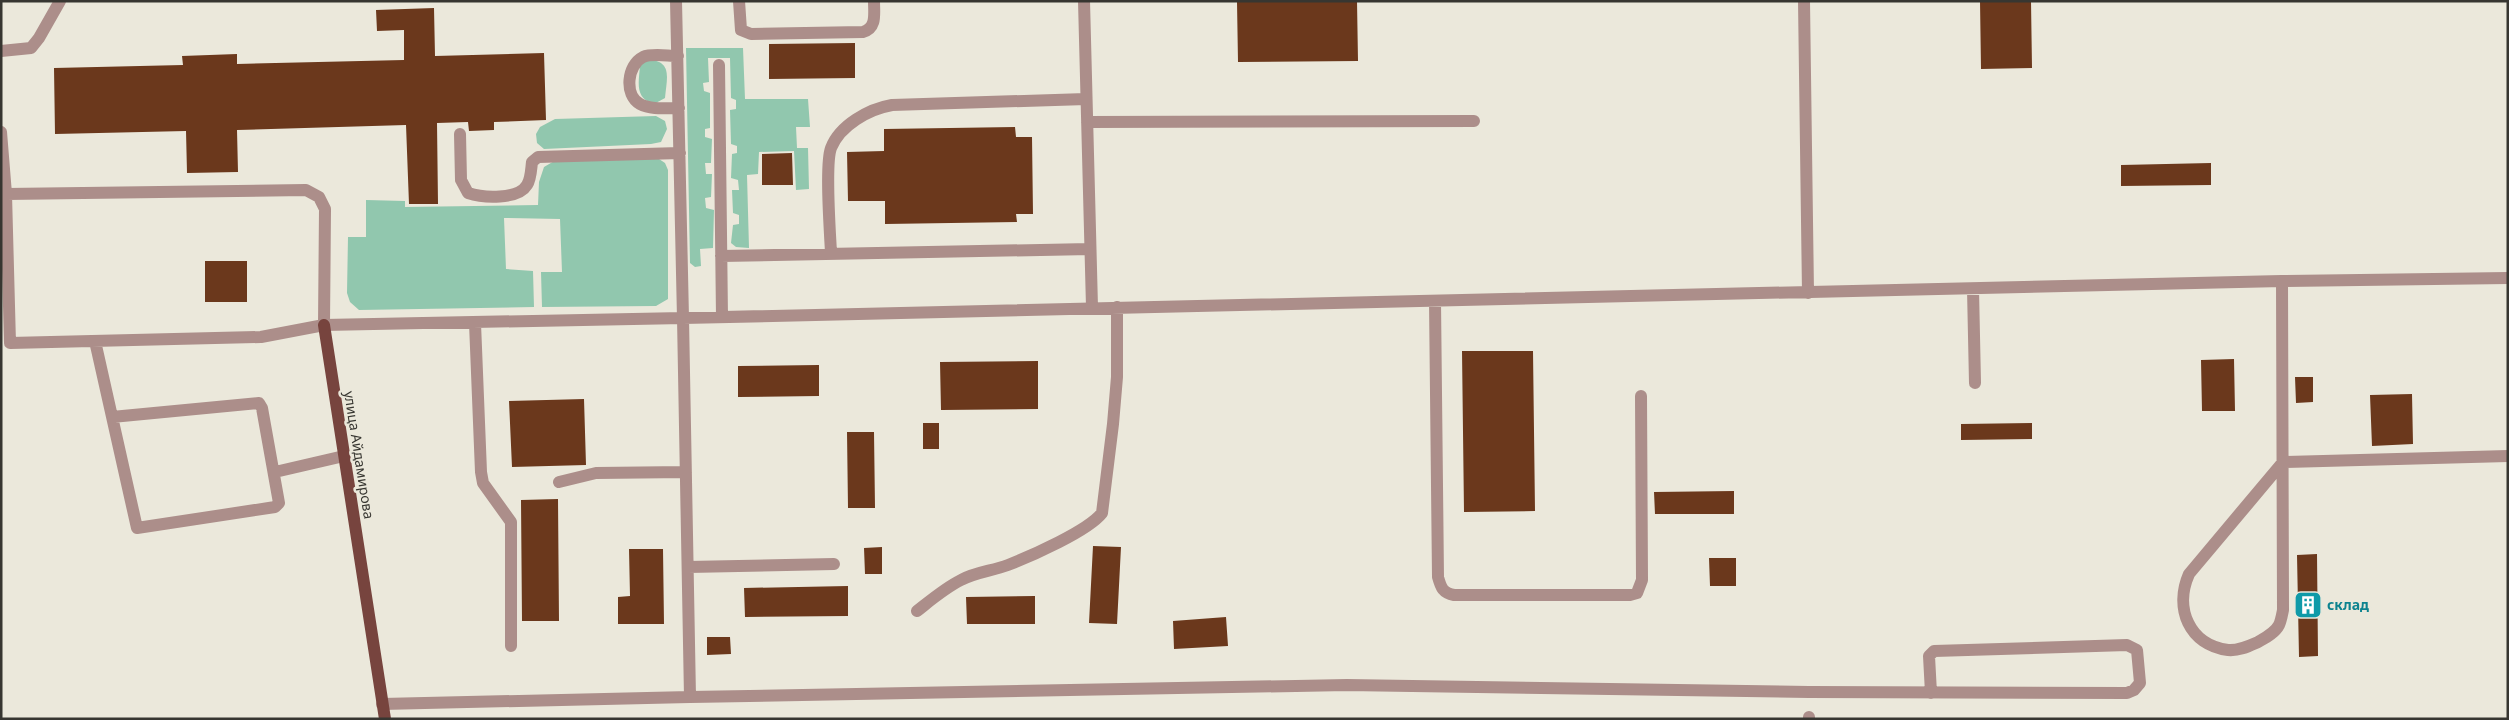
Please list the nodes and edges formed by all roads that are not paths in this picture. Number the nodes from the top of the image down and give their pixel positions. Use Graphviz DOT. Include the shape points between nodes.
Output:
graph roads {
  1 [pos="60,1"];
  2 [pos="676,1"];
  3 [pos="739,1"];
  4 [pos="874,1"];
  5 [pos="1084,1"];
  6 [pos="1804,1"];
  7 [pos="1,51"];
  8 [pos="678,56"];
  9 [pos="719,64"];
  10 [pos="1086,99"];
  11 [pos="678,108"];
  12 [pos="1474,121"];
  13 [pos="1087,122"];
  14 [pos="1,132"];
  15 [pos="460,134"];
  16 [pos="680,153"];
  17 [pos="2,172"];
  18 [pos="6,194"];
  19 [pos="1090,250"];
  20 [pos="831,253"];
  21 [pos="721,256"];
  22 [pos="2508,278"];
  23 [pos="2282,281"];
  24 [pos="1973,289"];
  25 [pos="1808,293"];
  26 [pos="1435,301"];
  27 [pos="1092,307"];
  28 [pos="1117,307"];
  29 [pos="722,317"];
  30 [pos="683,318"];
  31 [pos="475,323"];
  32 [pos="324,325"];
  33 [pos="6,342"];
  34 [pos="95,342"];
  35 [pos="1975,383"];
  36 [pos="1641,396"];
  37 [pos="112,417"];
  38 [pos="344,456"];
  39 [pos="2508,456"];
  40 [pos="2283,462"];
  41 [pos="275,472"];
  42 [pos="686,472"];
  43 [pos="559,482"];
  44 [pos="834,564"];
  45 [pos="688,566"];
  46 [pos="917,611"];
  47 [pos="510,646"];
  48 [pos="1931,693"];
  49 [pos="690,697"];
  50 [pos="382,704"];
  51 [pos="385,719"];
  1 -- 7 [label="street" via="31,48"];
  2 -- 8 [label="street"];
  3 -- 4 [label="street" via="741,30 751,34 863,32 869,30 874,22"];
  5 -- 10 [label="street"];
  6 -- 25 [label="street"];
  8 -- 11 [label="street"];
  8 -- 11 [label="street" via="645,56 636,62 630,74 630,91 632,98 642,105"];
  9 -- 21 [label="street"];
  10 -- 13 [label="street"];
  10 -- 20 [label="street" via="892,105 866,112 843,132 830,149"];
  11 -- 16 [label="street"];
  12 -- 13 [label="street"];
  13 -- 19 [label="street"];
  14 -- 17 [label="street"];
  15 -- 16 [label="street" via="461,180 468,193 478,196 519,192 528,184 532,162 538,157"];
  16 -- 30 [label="street"];
  17 -- 18 [label="street"];
  18 -- 32 [label="street, улица Айдамирова" via="306,190 319,196 325,209"];
  18 -- 33 [label="street"];
  19 -- 20 [label="street"];
  19 -- 27 [label="street"];
  20 -- 21 [label="street"];
  21 -- 29 [label="street"];
  22 -- 23 [label="street"];
  23 -- 24 [label="street"];
  23 -- 40 [label="street"];
  24 -- 25 [label="street"];
  24 -- 35 [label="street"];
  25 -- 26 [label="street"];
  26 -- 28 [label="street"];
  26 -- 36 [label="street" via="1438,577 1446,593 1637,593 1642,580"];
  27 -- 28 [label="street"];
  27 -- 29 [label="street"];
  28 -- 46 [label="street" via="1114,424 1102,513 1085,526 1007,566 960,580"];
  29 -- 30 [label="street"];
  30 -- 31 [label="street"];
  30 -- 42 [label="street"];
  31 -- 32 [label="street"];
  31 -- 47 [label="street" via="481,472 483,483 510,522"];
  32 -- 34 [label="street" via="261,337"];
  32 -- 38 [label="main road, улица Айдамирова"];
  33 -- 34 [label="street"];
  34 -- 37 [label="street"];
  37 -- 41 [label="street" via="258,403 262,408"];
  37 -- 41 [label="street" via="137,528 275,507 280,499"];
  38 -- 41 [label="street"];
  38 -- 50 [label="main road, улица Айдамирова"];
  39 -- 40 [label="street"];
  40 -- 40 [label="street" via="2283,610 2279,625 2266,638 2245,648 2229,650 2211,644 2196,634 2185,618 2184,585 2189,574"];
  42 -- 43 [label="street" via="596,473"];
  42 -- 45 [label="street"];
  44 -- 45 [label="street"];
  45 -- 49 [label="street"];
  48 -- 48 [label="street" via="2127,693 2140,683 2139,654 2128,646 1934,651 1929,656"];
  48 -- 49 [label="street" via="1347,686"];
  49 -- 50 [label="street"];
  50 -- 51 [label="main road, улица Айдамирова"];
}
